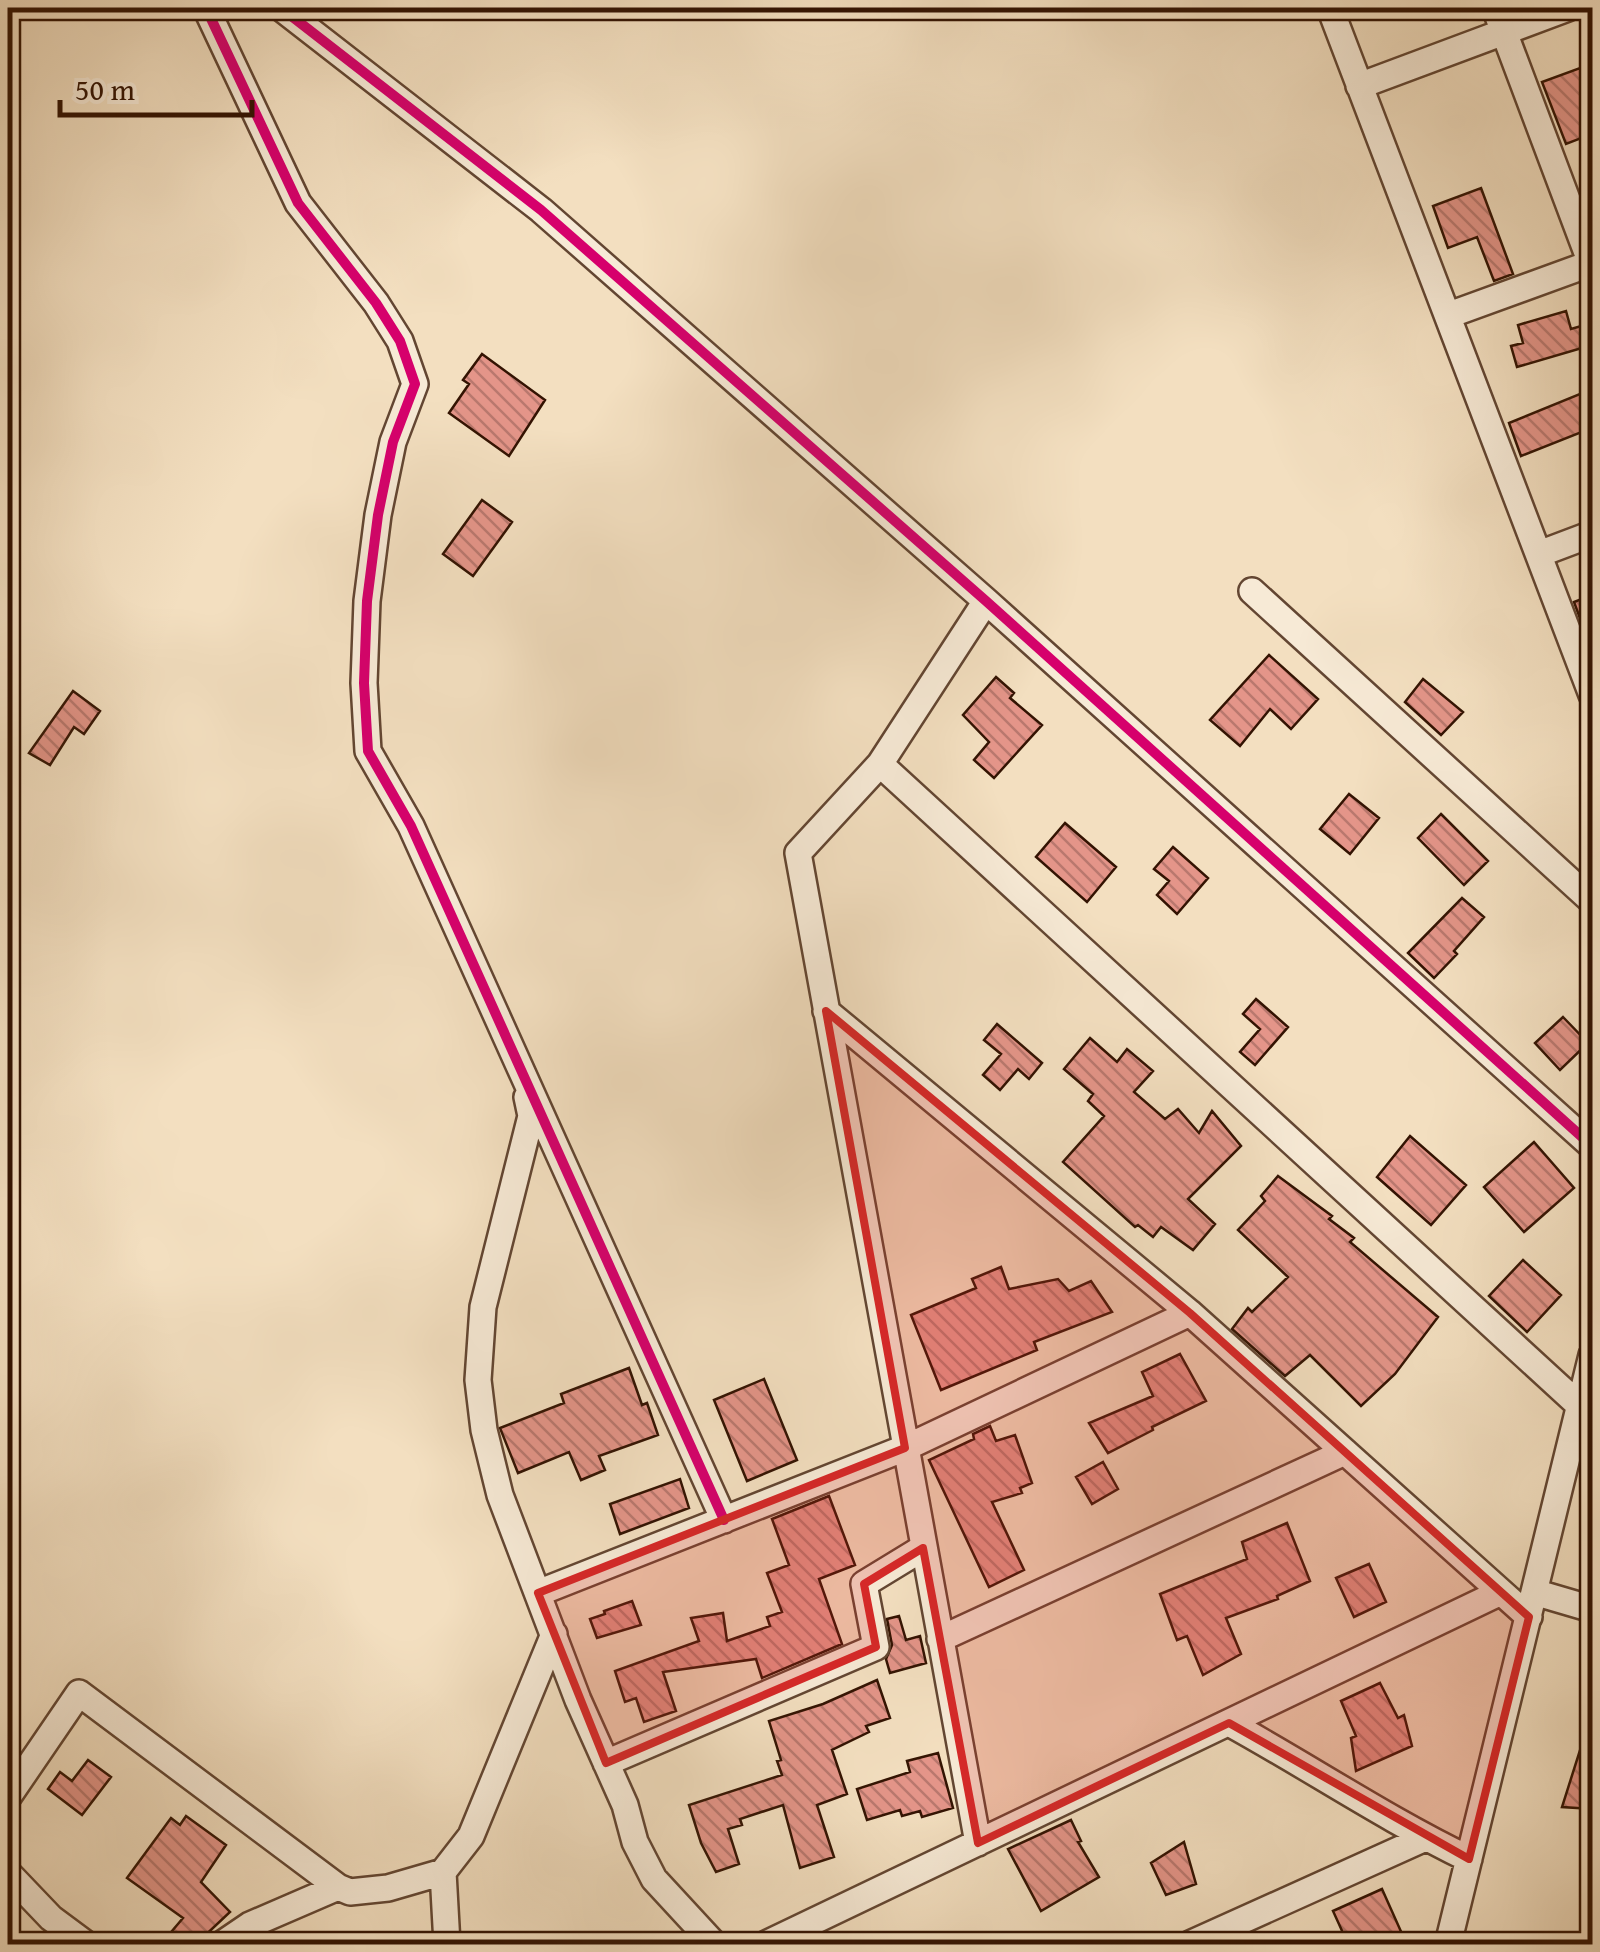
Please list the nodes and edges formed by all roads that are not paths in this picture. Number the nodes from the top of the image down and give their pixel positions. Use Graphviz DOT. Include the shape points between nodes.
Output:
graph roads {
  1 [pos="206,8"];
  2 [pos="281,8"];
  3 [pos="1330,8"];
  4 [pos="1568,8"];
  5 [pos="1500,20"];
  6 [pos="1358,86"];
  7 [pos="1592,264"];
  8 [pos="1448,315"];
  9 [pos="1592,534"];
  10 [pos="1539,554"];
  11 [pos="1252,591"];
  12 [pos="986,601"];
  13 [pos="1592,695"];
  14 [pos="880,764"];
  15 [pos="1592,901"];
  16 [pos="826,1011"];
  17 [pos="522,1071"];
  18 [pos="1592,1146"];
  19 [pos="1190,1313"];
  20 [pos="1592,1354"];
  21 [pos="1580,1406"];
  22 [pos="905,1448"];
  23 [pos="1345,1452"];
  24 [pos="724,1520"];
  25 [pos="924,1548"];
  26 [pos="1501,1592"];
  27 [pos="538,1593"];
  28 [pos="1531,1604"];
  29 [pos="1592,1609"];
  30 [pos="554,1634"];
  31 [pos="940,1639"];
  32 [pos="1228,1724"];
  33 [pos="606,1764"];
  34 [pos="8,1796"];
  35 [pos="1425,1838"];
  36 [pos="978,1844"];
  37 [pos="1469,1859"];
  38 [pos="443,1872"];
  39 [pos="8,1873"];
  40 [pos="338,1887"];
  41 [pos="86,1944"];
  42 [pos="222,1944"];
  43 [pos="446,1944"];
  44 [pos="714,1944"];
  45 [pos="766,1944"];
  46 [pos="1190,1944"];
  47 [pos="1448,1944"];
  1 -- 17 [label="street" via="298,203 376,303 415,384 392,442 367,600 368,751 411,826"];
  2 -- 12 [label="street" via="541,210"];
  3 -- 6 [label="street"];
  4 -- 5 [label="street"];
  5 -- 6 [label="street"];
  5 -- 7 [label="street"];
  6 -- 8 [label="street"];
  7 -- 8 [label="street"];
  8 -- 10 [label="street"];
  9 -- 10 [label="street"];
  10 -- 13 [label="street"];
  11 -- 15 [label="street"];
  12 -- 14 [label="street"];
  12 -- 18 [label="street"];
  14 -- 16 [label="street" via="798,854"];
  14 -- 21 [label="street"];
  16 -- 19 [label="street"];
  16 -- 22 [label="street"];
  17 -- 24 [label="street"];
  17 -- 27 [label="street" via="531,1116 484,1307 478,1380 500,1495"];
  19 -- 22 [label="street"];
  19 -- 23 [label="street"];
  20 -- 21 [label="street"];
  21 -- 28 [label="street"];
  22 -- 24 [label="street"];
  22 -- 25 [label="street"];
  23 -- 26 [label="street"];
  23 -- 31 [label="street"];
  24 -- 27 [label="street"];
  25 -- 31 [label="street"];
  25 -- 33 [label="street" via="864,1584 876,1647"];
  26 -- 28 [label="street"];
  26 -- 32 [label="street"];
  27 -- 30 [label="street"];
  28 -- 29 [label="street"];
  28 -- 37 [label="street"];
  30 -- 33 [label="street"];
  30 -- 38 [label="street" via="471,1836"];
  31 -- 36 [label="street"];
  32 -- 35 [label="street"];
  32 -- 36 [label="street"];
  33 -- 44 [label="street" via="654,1880"];
  34 -- 40 [label="street" via="79,1693"];
  35 -- 37 [label="street"];
  35 -- 46 [label="street"];
  36 -- 45 [label="street"];
  37 -- 47 [label="street"];
  38 -- 40 [label="street" via="388,1888"];
  38 -- 43 [label="street"];
  39 -- 41 [label="street"];
  40 -- 42 [label="street"];
}
